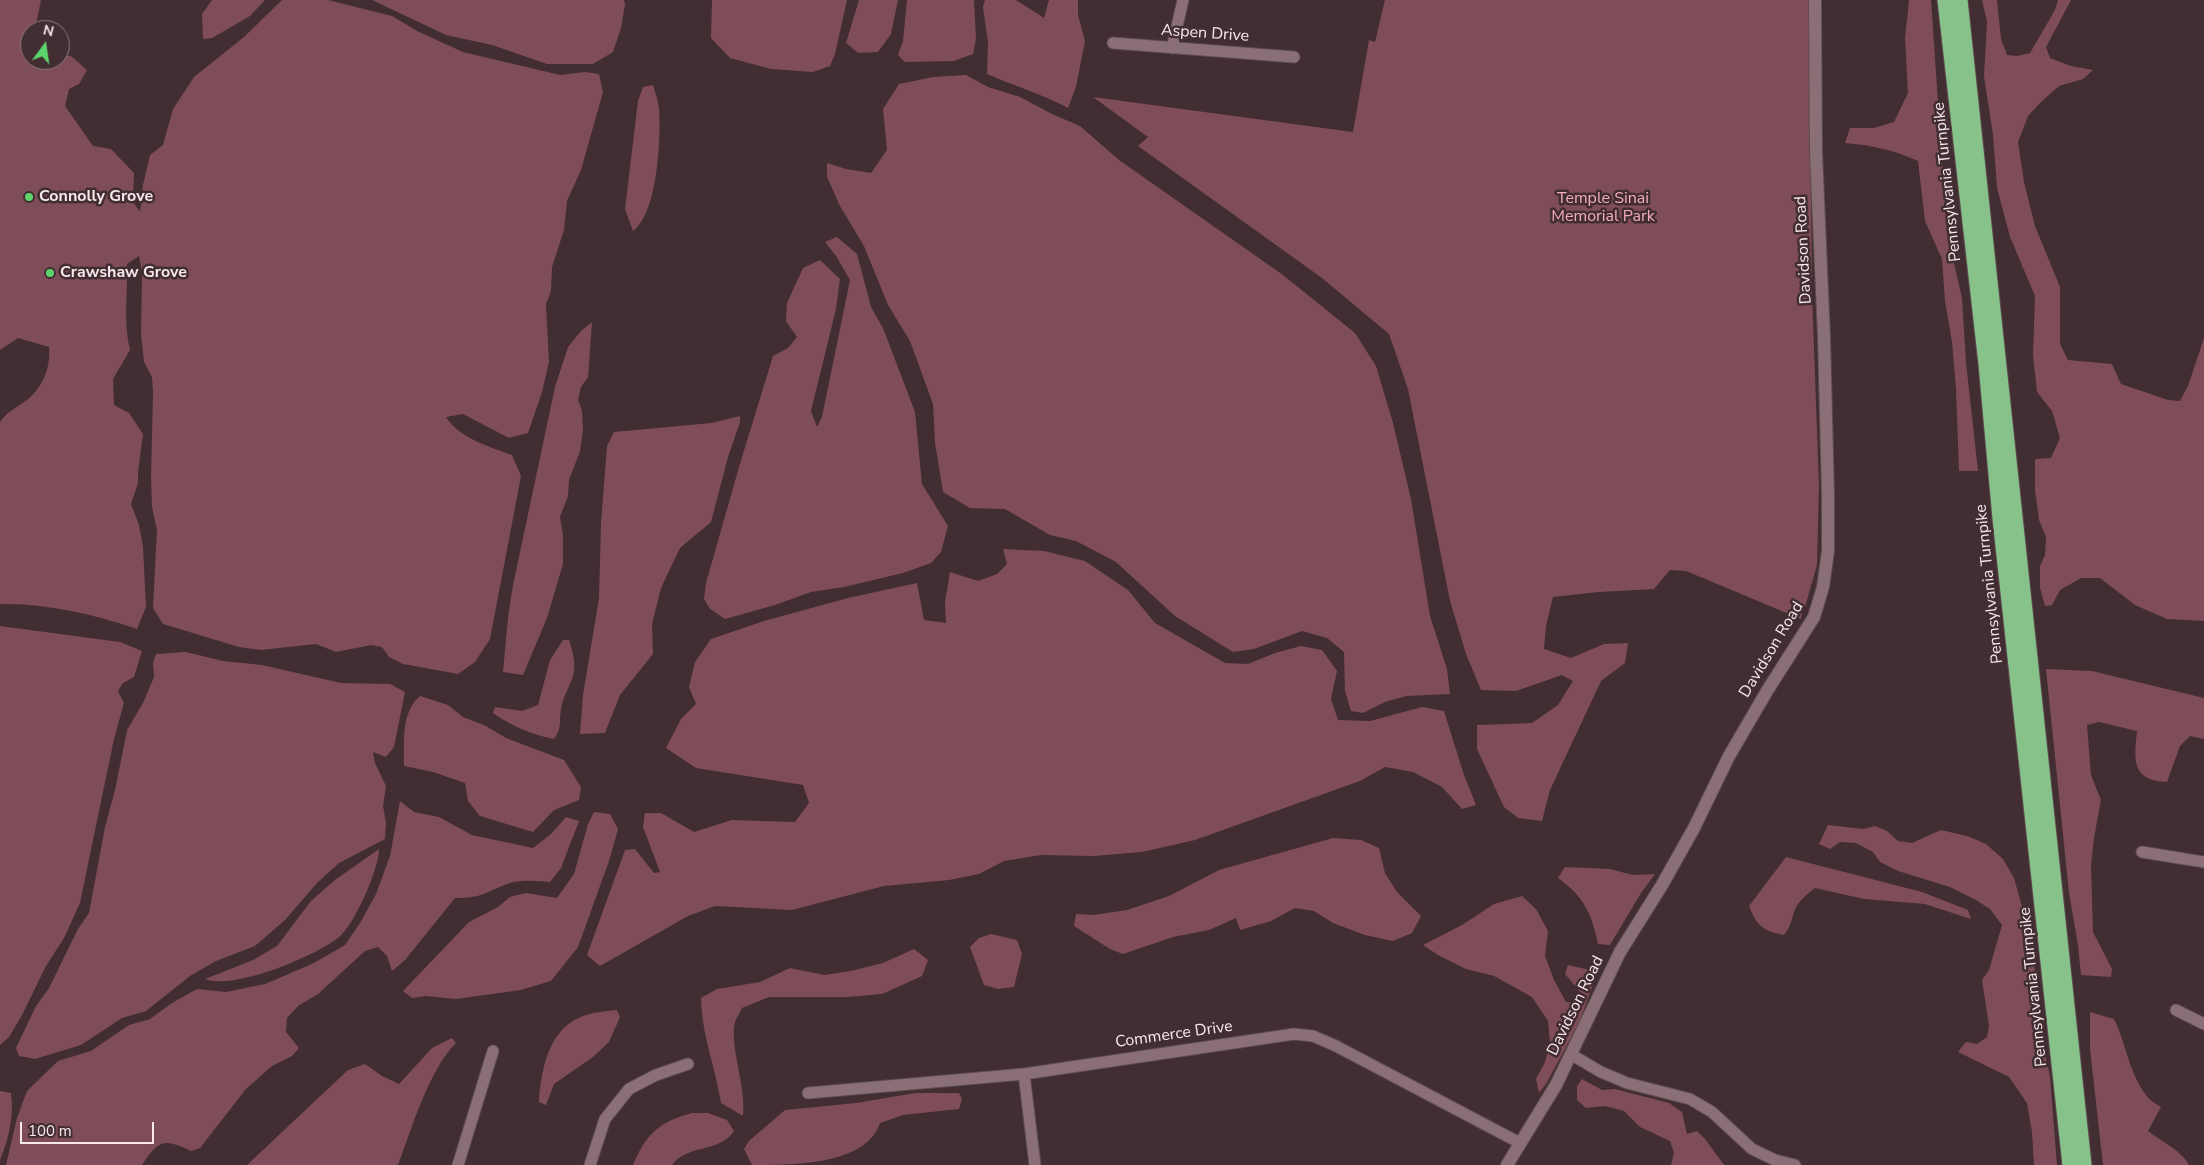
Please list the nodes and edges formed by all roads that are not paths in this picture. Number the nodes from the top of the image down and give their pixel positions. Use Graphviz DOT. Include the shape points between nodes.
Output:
graph roads {
  1 [pos="1182,0"];
  2 [pos="1815,0"];
  3 [pos="1945,0"];
  4 [pos="1960,0"];
  5 [pos="1113,43"];
  6 [pos="1172,48"];
  7 [pos="1294,57"];
  8 [pos="2142,852"];
  9 [pos="2204,862"];
  10 [pos="2176,1010"];
  11 [pos="2204,1024"];
  12 [pos="493,1051"];
  13 [pos="1572,1055"];
  14 [pos="688,1064"];
  15 [pos="1024,1074"];
  16 [pos="808,1092"];
  17 [pos="1520,1143"];
  18 [pos="458,1165"];
  19 [pos="590,1165"];
  20 [pos="1035,1165"];
  21 [pos="1507,1165"];
  22 [pos="1795,1165"];
  23 [pos="2070,1165"];
  24 [pos="2084,1165"];
  1 -- 6 [label="street"];
  2 -- 13 [label="street, Davidson Road" via="1816,152 1828,485 1828,551 1823,587 1814,617 1729,756 1694,828 1620,952"];
  3 -- 23 [label="highway, Pennsylvania Turnpike"];
  4 -- 24 [label="highway, Pennsylvania Turnpike"];
  5 -- 6 [label="street, Aspen Drive"];
  6 -- 7 [label="street, Aspen Drive"];
  8 -- 9 [label="street"];
  10 -- 11 [label="street"];
  12 -- 18 [label="street"];
  13 -- 17 [label="street, Davidson Road"];
  13 -- 22 [label="street" via="1627,1083 1690,1099 1712,1112 1752,1149"];
  14 -- 19 [label="street" via="629,1089 605,1119"];
  15 -- 16 [label="street, Commerce Drive"];
  15 -- 17 [label="street, Commerce Drive" via="1294,1034 1313,1036"];
  15 -- 20 [label="street"];
  17 -- 21 [label="street, Davidson Road"];
}
